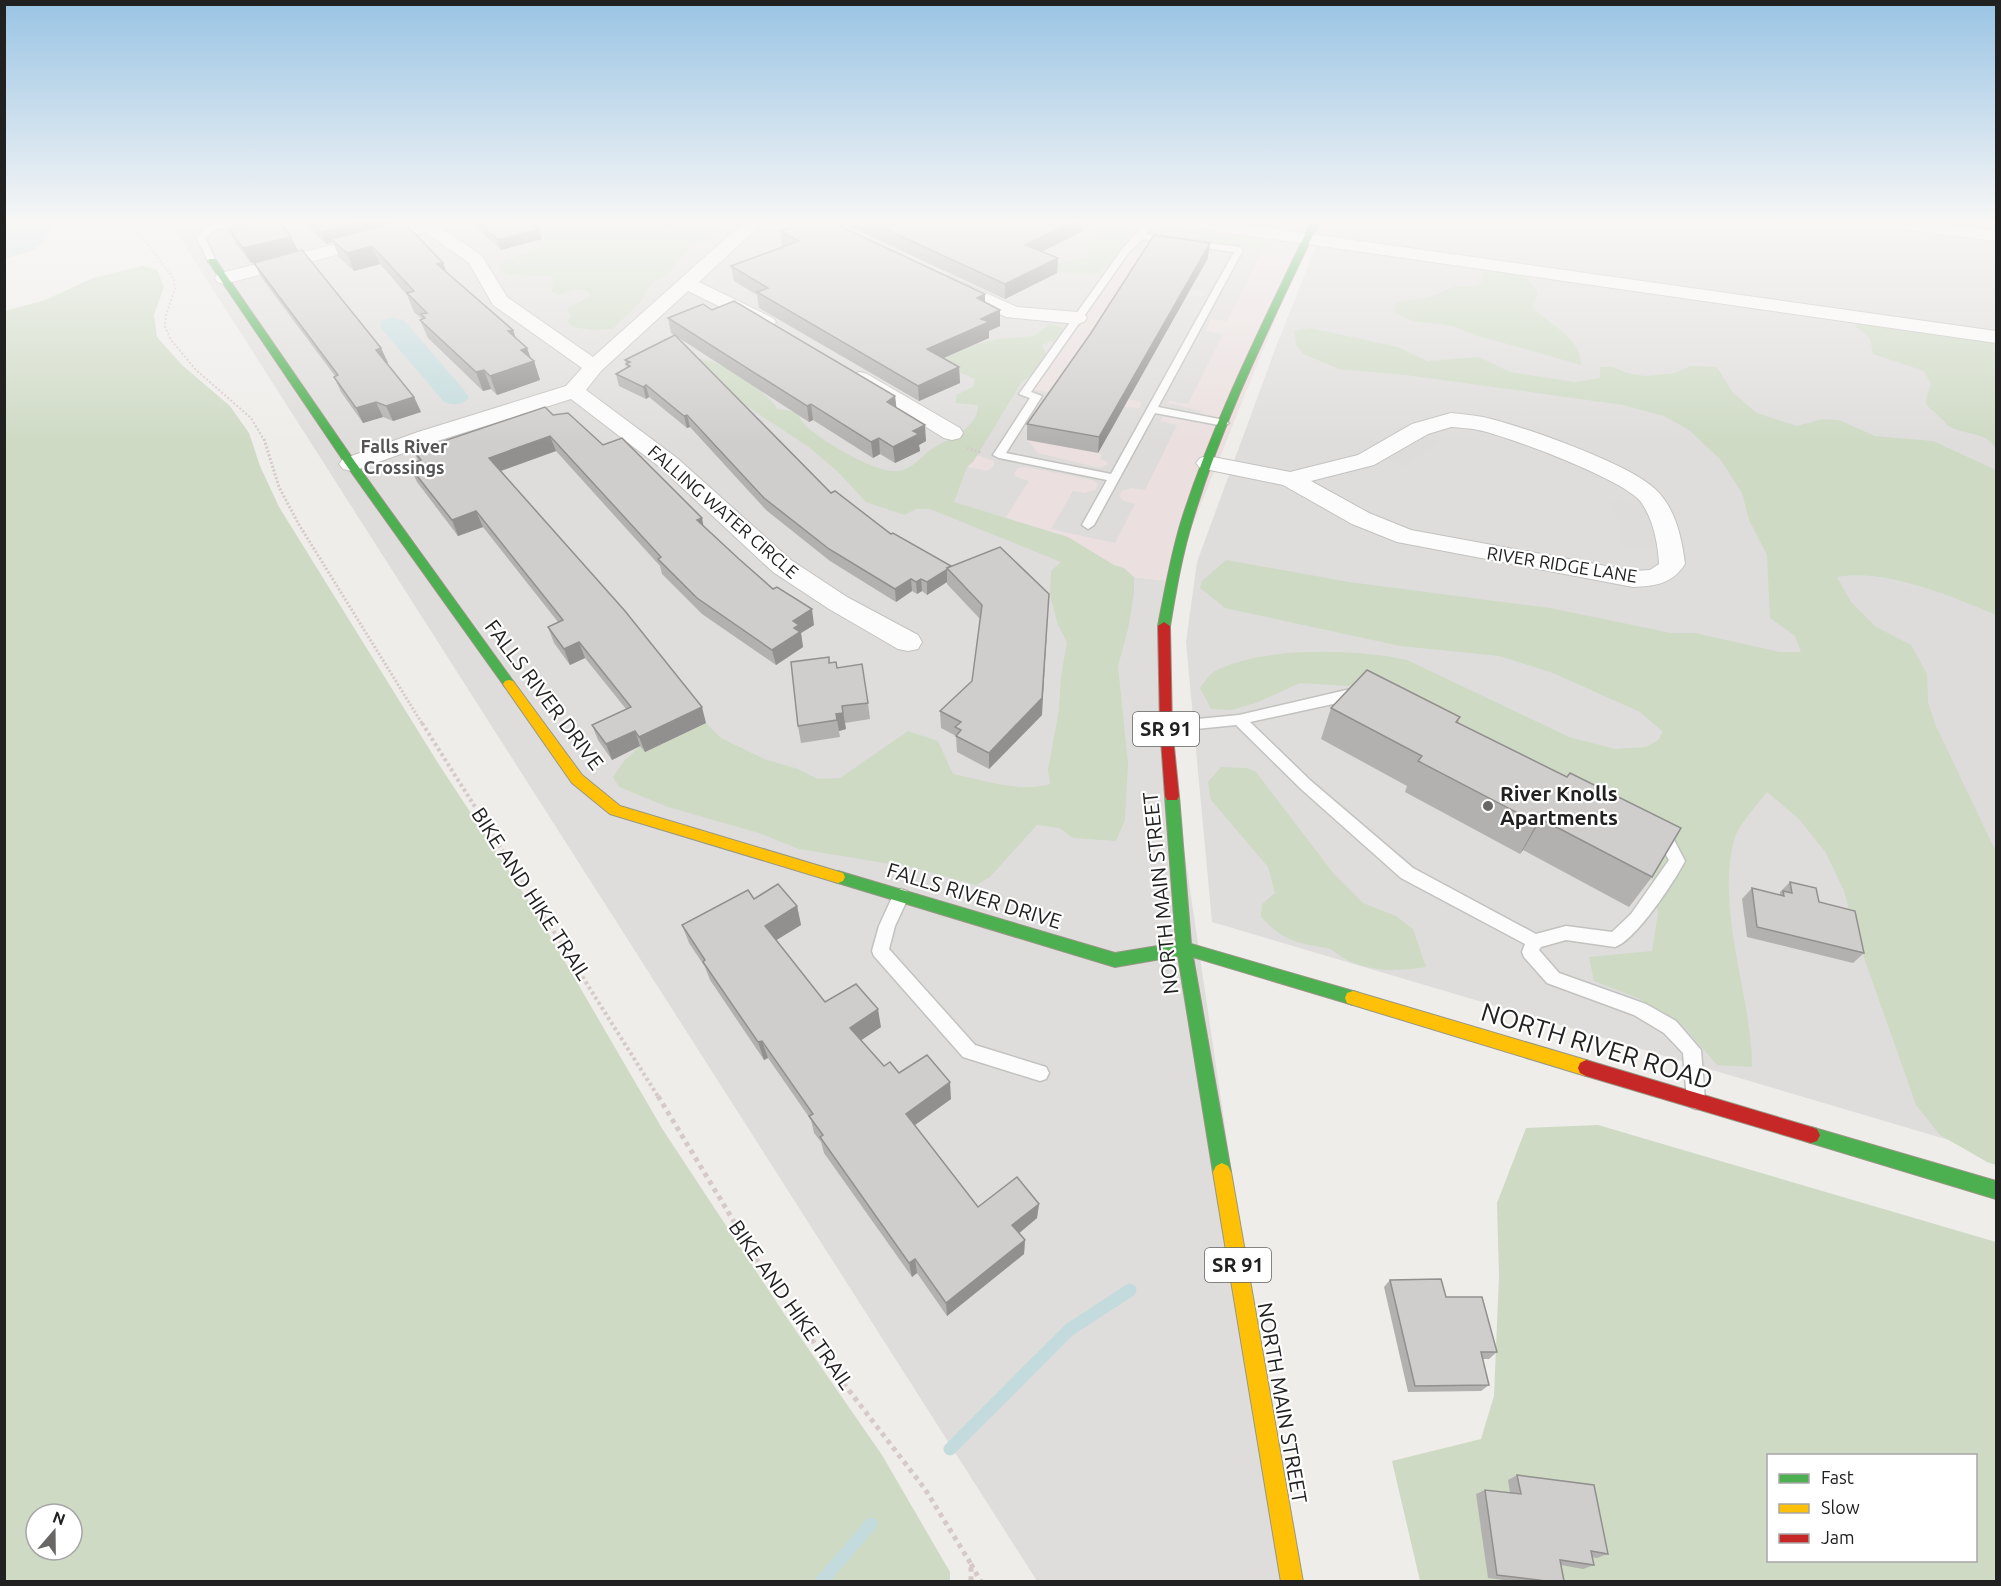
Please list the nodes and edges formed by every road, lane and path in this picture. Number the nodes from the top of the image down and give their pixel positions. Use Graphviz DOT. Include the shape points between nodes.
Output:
graph roads {
  1 [pos="173,296"];
  2 [pos="236,296"];
  3 [pos="497,296"];
  4 [pos="672,296"];
  5 [pos="714,296"];
  6 [pos="977,296"];
  7 [pos="1093,296"];
  8 [pos="1214,296"];
  9 [pos="1282,296"];
  10 [pos="1734,296"];
  11 [pos="1077,318"];
  12 [pos="779,330"];
  13 [pos="1996,337"];
  14 [pos="594,367"];
  15 [pos="845,369"];
  16 [pos="574,390"];
  17 [pos="1152,409"];
  18 [pos="1224,423"];
  19 [pos="952,433"];
  20 [pos="1208,463"];
  21 [pos="351,464"];
  22 [pos="1115,478"];
  23 [pos="1290,479"];
  24 [pos="1088,525"];
  25 [pos="909,642"];
  26 [pos="1378,699"];
  27 [pos="1239,720"];
  28 [pos="1166,727"];
  29 [pos="1635,826"];
  30 [pos="902,896"];
  31 [pos="1535,941"];
  32 [pos="1184,948"];
  33 [pos="1040,1073"];
  34 [pos="1696,1100"];
  35 [pos="1996,1190"];
  36 [pos="971,1563"];
  37 [pos="971,1581"];
  38 [pos="981,1581"];
  39 [pos="1292,1581"];
  1 -- 36 [label="path, BIKE AND HIKE TRAIL" via="165,327 171,340 196,370 251,418 263,436 279,487 298,523 468,799 622,1037 762,1268 834,1371 925,1489"];
  2 -- 21 [label="street, FALLS RIVER DRIVE"];
  3 -- 14 [label="street"];
  4 -- 14 [label="street"];
  5 -- 12 [label="street"];
  6 -- 11 [label="street" via="1013,313"];
  7 -- 11 [label="lane"];
  8 -- 17 [label="lane"];
  9 -- 18 [label="street, NORTH MAIN STREET / SR 91"];
  10 -- 13 [label="street"];
  11 -- 22 [label="lane" via="1024,394 1037,396 999,455"];
  14 -- 16 [label="street"];
  15 -- 19 [label="street"];
  16 -- 21 [label="street"];
  16 -- 25 [label="street, FALLING WATER CIRCLE" via="669,463 782,566 837,603"];
  17 -- 18 [label="lane"];
  17 -- 22 [label="lane"];
  18 -- 20 [label="street, NORTH MAIN STREET / SR 91"];
  20 -- 23 [label="street, RIVER RIDGE LANE"];
  20 -- 28 [label="street, NORTH MAIN STREET / SR 91" via="1191,503 1170,581 1163,636"];
  21 -- 30 [label="street, FALLS RIVER DRIVE" via="576,779 615,810"];
  22 -- 24 [label="lane"];
  23 -- 23 [label="street, RIVER RIDGE LANE" via="1364,460 1437,421 1480,423 1612,473 1640,488 1654,504 1672,553 1672,564 1668,572 1654,578 1633,579 1437,544 1389,532 1340,510"];
  26 -- 27 [label="lane" via="1355,693"];
  27 -- 28 [label="lane"];
  27 -- 31 [label="lane" via="1407,873"];
  28 -- 32 [label="street, NORTH MAIN STREET / SR 91"];
  29 -- 31 [label="lane" via="1667,842 1677,861 1637,920 1615,940 1566,933"];
  30 -- 32 [label="street, FALLS RIVER DRIVE" via="1115,960"];
  30 -- 33 [label="lane" via="880,951 969,1051"];
  31 -- 34 [label="lane" via="1530,952 1553,978 1640,1009 1670,1027 1692,1050"];
  32 -- 34 [label="street, NORTH RIVER ROAD"];
  32 -- 39 [label="street, NORTH MAIN STREET / SR 91"];
  34 -- 35 [label="street, NORTH RIVER ROAD"];
  36 -- 37 [label="path"];
  36 -- 38 [label="path, BIKE AND HIKE TRAIL"];
}
